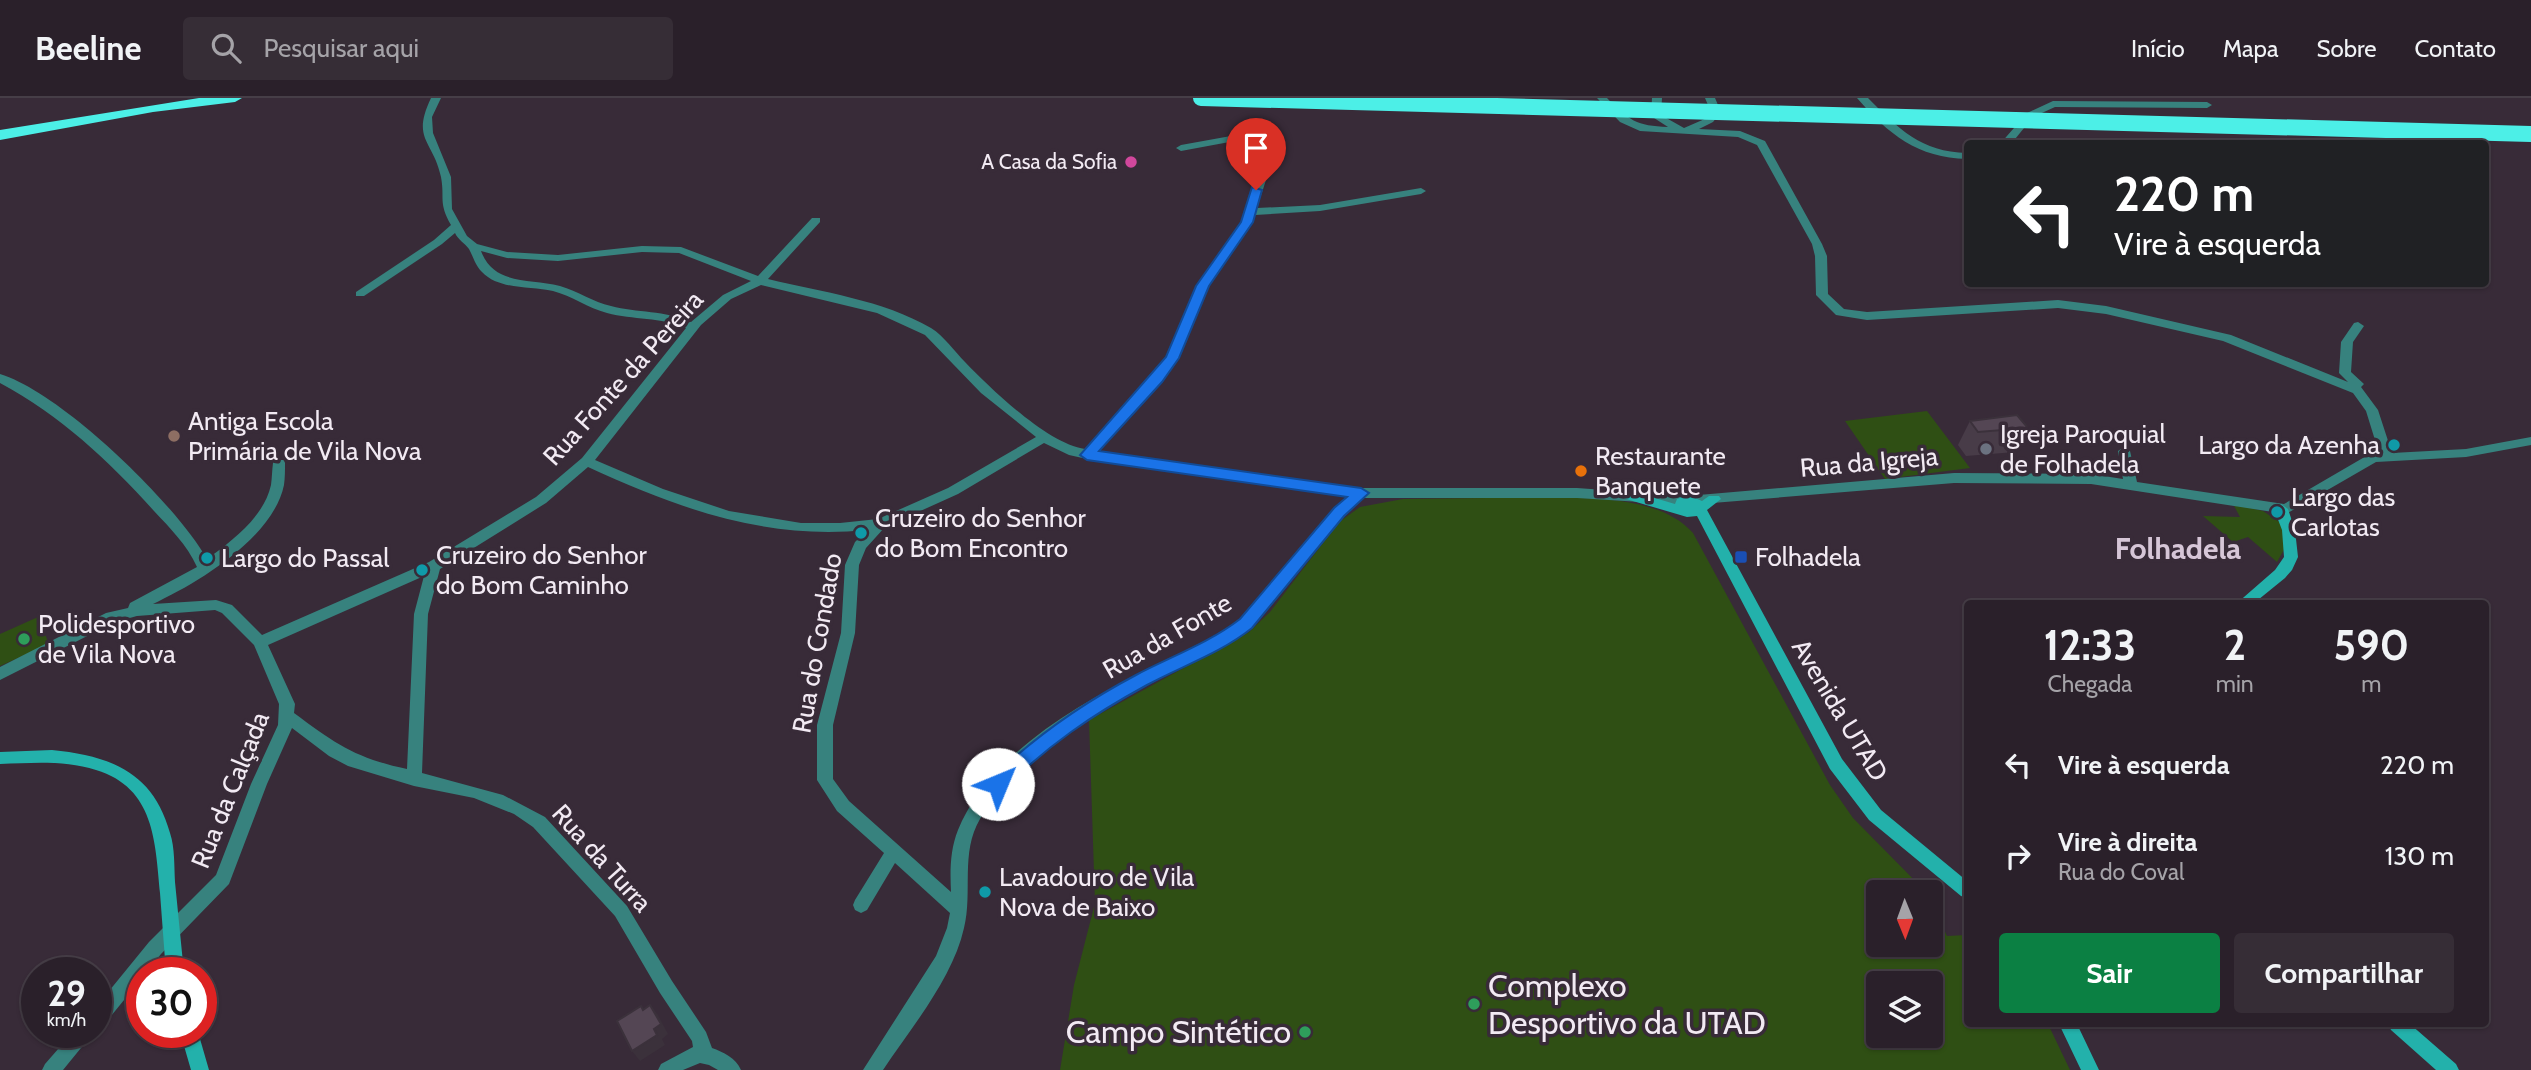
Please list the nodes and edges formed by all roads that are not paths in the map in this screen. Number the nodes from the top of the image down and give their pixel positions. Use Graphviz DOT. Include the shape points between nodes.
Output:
graph roads {
  1 [pos="164,98"];
  2 [pos="235,98"];
  3 [pos="436,98"];
  4 [pos="1201,98"];
  5 [pos="1562,98"];
  6 [pos="1602,98"];
  7 [pos="1657,98"];
  8 [pos="1710,98"];
  9 [pos="1862,98"];
  10 [pos="2207,105"];
  11 [pos="2531,125"];
  12 [pos="0,126"];
  13 [pos="1683,132"];
  14 [pos="2531,134"];
  15 [pos="0,135"];
  16 [pos="2008,140"];
  17 [pos="1181,148"];
  18 [pos="1964,156"];
  19 [pos="1421,191"];
  20 [pos="1251,212"];
  21 [pos="816,220"];
  22 [pos="456,226"];
  23 [pos="473,246"];
  24 [pos="760,281"];
  25 [pos="360,294"];
  26 [pos="693,327"];
  27 [pos="2358,327"];
  28 [pos="0,378"];
  29 [pos="2368,402"];
  30 [pos="1045,437"];
  31 [pos="2531,441"];
  32 [pos="2124,451"];
  33 [pos="1087,455"];
  34 [pos="2387,457"];
  35 [pos="587,461"];
  36 [pos="279,463"];
  37 [pos="2131,484"];
  38 [pos="1361,493"];
  39 [pos="1690,505"];
  40 [pos="2281,509"];
  41 [pos="880,524"];
  42 [pos="835,528"];
  43 [pos="857,551"];
  44 [pos="434,566"];
  45 [pos="205,569"];
  46 [pos="2248,600"];
  47 [pos="121,614"];
  48 [pos="260,642"];
  49 [pos="0,674"];
  50 [pos="288,717"];
  51 [pos="0,758"];
  52 [pos="414,779"];
  53 [pos="894,852"];
  54 [pos="1964,889"];
  55 [pos="861,905"];
  56 [pos="957,909"];
  57 [pos="173,929"];
  58 [pos="174,957"];
  59 [pos="112,1002"];
  60 [pos="2069,1027"];
  61 [pos="2400,1027"];
  62 [pos="71,1048"];
  63 [pos="193,1048"];
  64 [pos="704,1054"];
  65 [pos="51,1070"];
  66 [pos="200,1070"];
  67 [pos="667,1070"];
  68 [pos="732,1070"];
  69 [pos="872,1070"];
  70 [pos="2090,1070"];
  71 [pos="2450,1070"];
  1 -- 12 [label="highway"];
  2 -- 15 [label="highway"];
  3 -- 22 [label="street" via="426,124 446,177 447,209"];
  4 -- 14 [label="highway, bridge"];
  5 -- 11 [label="highway"];
  6 -- 13 [label="street" via="1632,125"];
  7 -- 13 [label="street" via="1656,116"];
  8 -- 13 [label="street" via="1716,107 1714,116"];
  9 -- 18 [label="street" via="1902,138 1920,149"];
  10 -- 16 [label="street" via="2053,104 2029,115"];
  13 -- 29 [label="street" via="1740,134 1761,143 1817,244 1822,295 1828,304 1848,314 2043,304 2098,308 2250,346 2345,383"];
  17 -- 20 [label="street" via="1237,135 1258,137 1269,155"];
  19 -- 20 [label="street" via="1320,208"];
  20 -- 33 [label="street" via="1200,291 1172,358"];
  21 -- 24 [label="street"];
  22 -- 23 [label="street"];
  22 -- 25 [label="street"];
  23 -- 24 [label="street" via="508,255 558,258 642,249 681,250"];
  23 -- 26 [label="street" via="475,256 510,285 555,288 605,309 658,314"];
  24 -- 26 [label="street, Rua Fonte da Pereira" via="727,297"];
  24 -- 30 [label="street" via="861,304 921,327 980,386"];
  26 -- 35 [label="street, Rua Fonte da Pereira"];
  27 -- 29 [label="street" via="2347,345 2345,373 2366,389"];
  28 -- 45 [label="street" via="40,398 107,450 193,546"];
  29 -- 34 [label="street"];
  30 -- 33 [label="street" via="1066,450"];
  30 -- 41 [label="street, Rua do Condado" via="953,491"];
  31 -- 34 [label="street" via="2471,453"];
  32 -- 37 [label="street"];
  33 -- 38 [label="street"];
  34 -- 40 [label="street" via="2370,460 2292,507"];
  35 -- 42 [label="street" via="720,516"];
  35 -- 44 [label="street, Rua Fonte da Pereira" via="529,509"];
  36 -- 45 [label="street" via="278,488 267,508"];
  37 -- 39 [label="street, Rua da Igreja" via="2097,479 1949,478"];
  37 -- 40 [label="street, Rua da Igreja"];
  38 -- 39 [label="street" via="1569,492"];
  38 -- 56 [label="street, Rua da Fonte" via="1339,512 1246,624 1066,724 1009,772 974,815 962,840"];
  39 -- 54 [label="street, Avenida UTAD" via="1706,525 1836,764 1875,815"];
  40 -- 46 [label="street" via="2291,534 2292,558 2283,574"];
  41 -- 42 [label="street"];
  41 -- 43 [label="street, Rua do Condado"];
  42 -- 43 [label="street" via="850,538"];
  43 -- 53 [label="street, Rua do Condado" via="851,570 848,633 825,725 824,770 836,799"];
  44 -- 48 [label="street, Rua Fonte da Pereira"];
  44 -- 52 [label="street" via="421,614"];
  45 -- 47 [label="street" via="171,592"];
  47 -- 48 [label="street, Rua da Calçada" via="216,605 227,609"];
  47 -- 49 [label="street"];
  48 -- 50 [label="street, Rua da Calçada" via="287,704"];
  50 -- 52 [label="street, Rua da Turra" via="344,757"];
  50 -- 57 [label="street, Rua da Calçada" via="223,879"];
  51 -- 57 [label="street" via="71,757 110,768 131,780 146,796 163,835"];
  52 -- 64 [label="street, Rua da Turra" via="512,805 552,834 621,911 700,1038"];
  53 -- 55 [label="street"];
  53 -- 56 [label="street, Rua do Condado"];
  56 -- 69 [label="street, Rua da Fonte" via="953,939"];
  57 -- 58 [label="street"];
  57 -- 59 [label="street, Rua da Calçada"];
  60 -- 70 [label="street"];
  61 -- 71 [label="street"];
  62 -- 65 [label="street"];
  63 -- 66 [label="street"];
  64 -- 67 [label="street"];
  64 -- 68 [label="street"];
}
